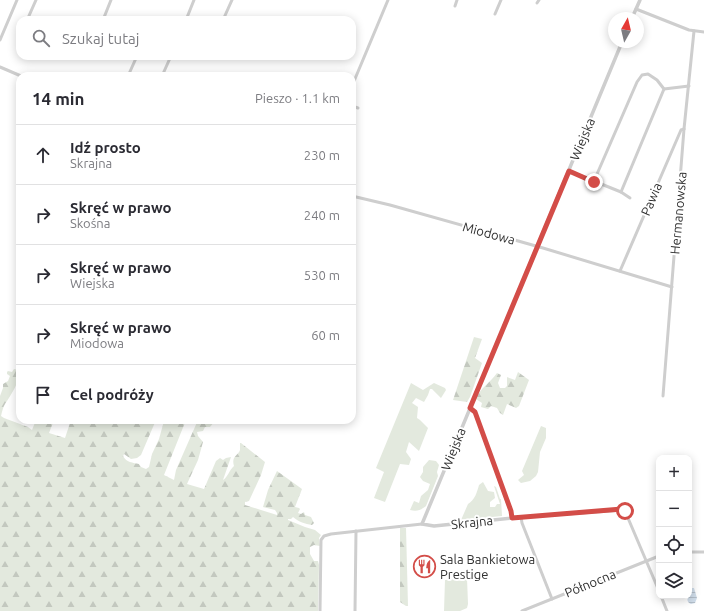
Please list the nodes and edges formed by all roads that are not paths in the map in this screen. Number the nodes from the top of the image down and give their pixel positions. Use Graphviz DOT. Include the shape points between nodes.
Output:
graph roads {
  1 [pos="17,0"];
  2 [pos="36,0"];
  3 [pos="111,0"];
  4 [pos="194,0"];
  5 [pos="232,0"];
  6 [pos="388,0"];
  7 [pos="457,0"];
  8 [pos="501,0"];
  9 [pos="640,0"];
  10 [pos="455,6"];
  11 [pos="636,8"];
  12 [pos="634,12"];
  13 [pos="495,14"];
  14 [pos="29,16"];
  15 [pos="105,16"];
  16 [pos="188,16"];
  17 [pos="226,16"];
  18 [pos="694,31"];
  19 [pos="704,32"];
  20 [pos="0,40"];
  21 [pos="620,48"];
  22 [pos="135,60"];
  23 [pos="169,60"];
  24 [pos="0,67"];
  25 [pos="130,72"];
  26 [pos="164,72"];
  27 [pos="16,74"];
  28 [pos="356,76"];
  29 [pos="688,86"];
  30 [pos="664,89"];
  31 [pos="684,129"];
  32 [pos="569,171"];
  33 [pos="594,182"];
  34 [pos="621,192"];
  35 [pos="356,197"];
  36 [pos="630,198"];
  37 [pos="537,246"];
  38 [pos="620,271"];
  39 [pos="672,287"];
  40 [pos="663,396"];
  41 [pos="470,408"];
  42 [pos="521,517"];
  43 [pos="512,518"];
  44 [pos="422,524"];
  45 [pos="356,531"];
  46 [pos="692,552"];
  47 [pos="704,552"];
  48 [pos="656,557"];
  49 [pos="646,561"];
  50 [pos="656,584"];
  51 [pos="552,599"];
  52 [pos="662,599"];
  53 [pos="320,611"];
  54 [pos="355,611"];
  55 [pos="522,611"];
  56 [pos="667,611"];
  1 -- 20 [label="street"];
  2 -- 14 [label="street"];
  3 -- 15 [label="street"];
  4 -- 16 [label="street"];
  5 -- 17 [label="street"];
  6 -- 28 [label="street"];
  7 -- 10 [label="street"];
  8 -- 13 [label="street"];
  9 -- 11 [label="street"];
  11 -- 12 [label="street"];
  11 -- 18 [label="street"];
  18 -- 19 [label="street"];
  18 -- 29 [label="street, Hermanowska"];
  21 -- 32 [label="street, Wiejska"];
  22 -- 25 [label="street"];
  23 -- 26 [label="street"];
  24 -- 27 [label="street"];
  29 -- 30 [label="street"];
  29 -- 31 [label="street, Hermanowska"];
  30 -- 33 [label="street" via="648,74 642,75"];
  30 -- 34 [label="street"];
  31 -- 38 [label="street, Pawia" via="681,130"];
  31 -- 39 [label="street, Hermanowska"];
  32 -- 33 [label="street"];
  32 -- 37 [label="street, Wiejska"];
  33 -- 34 [label="street"];
  34 -- 36 [label="street"];
  35 -- 37 [label="street, Miodowa"];
  37 -- 38 [label="street, Miodowa"];
  37 -- 41 [label="street, Wiejska"];
  38 -- 39 [label="street, Miodowa"];
  39 -- 40 [label="street, Hermanowska"];
  41 -- 43 [label="street" via="475,412"];
  41 -- 44 [label="street, Wiejska"];
  42 -- 43 [label="street, Skrajna"];
  42 -- 49 [label="street, Skrajna" via="622,509"];
  42 -- 51 [label="street"];
  43 -- 44 [label="street, Skrajna" via="434,526"];
  44 -- 45 [label="street, Skrajna"];
  45 -- 53 [label="street, Skrajna" via="331,534 324,536 322,540"];
  45 -- 54 [label="street"];
  46 -- 47 [label="street"];
  48 -- 49 [label="street, Północna"];
  49 -- 50 [label="street"];
  49 -- 51 [label="street, Północna"];
  51 -- 55 [label="street, Północna"];
  52 -- 56 [label="street"];
}
